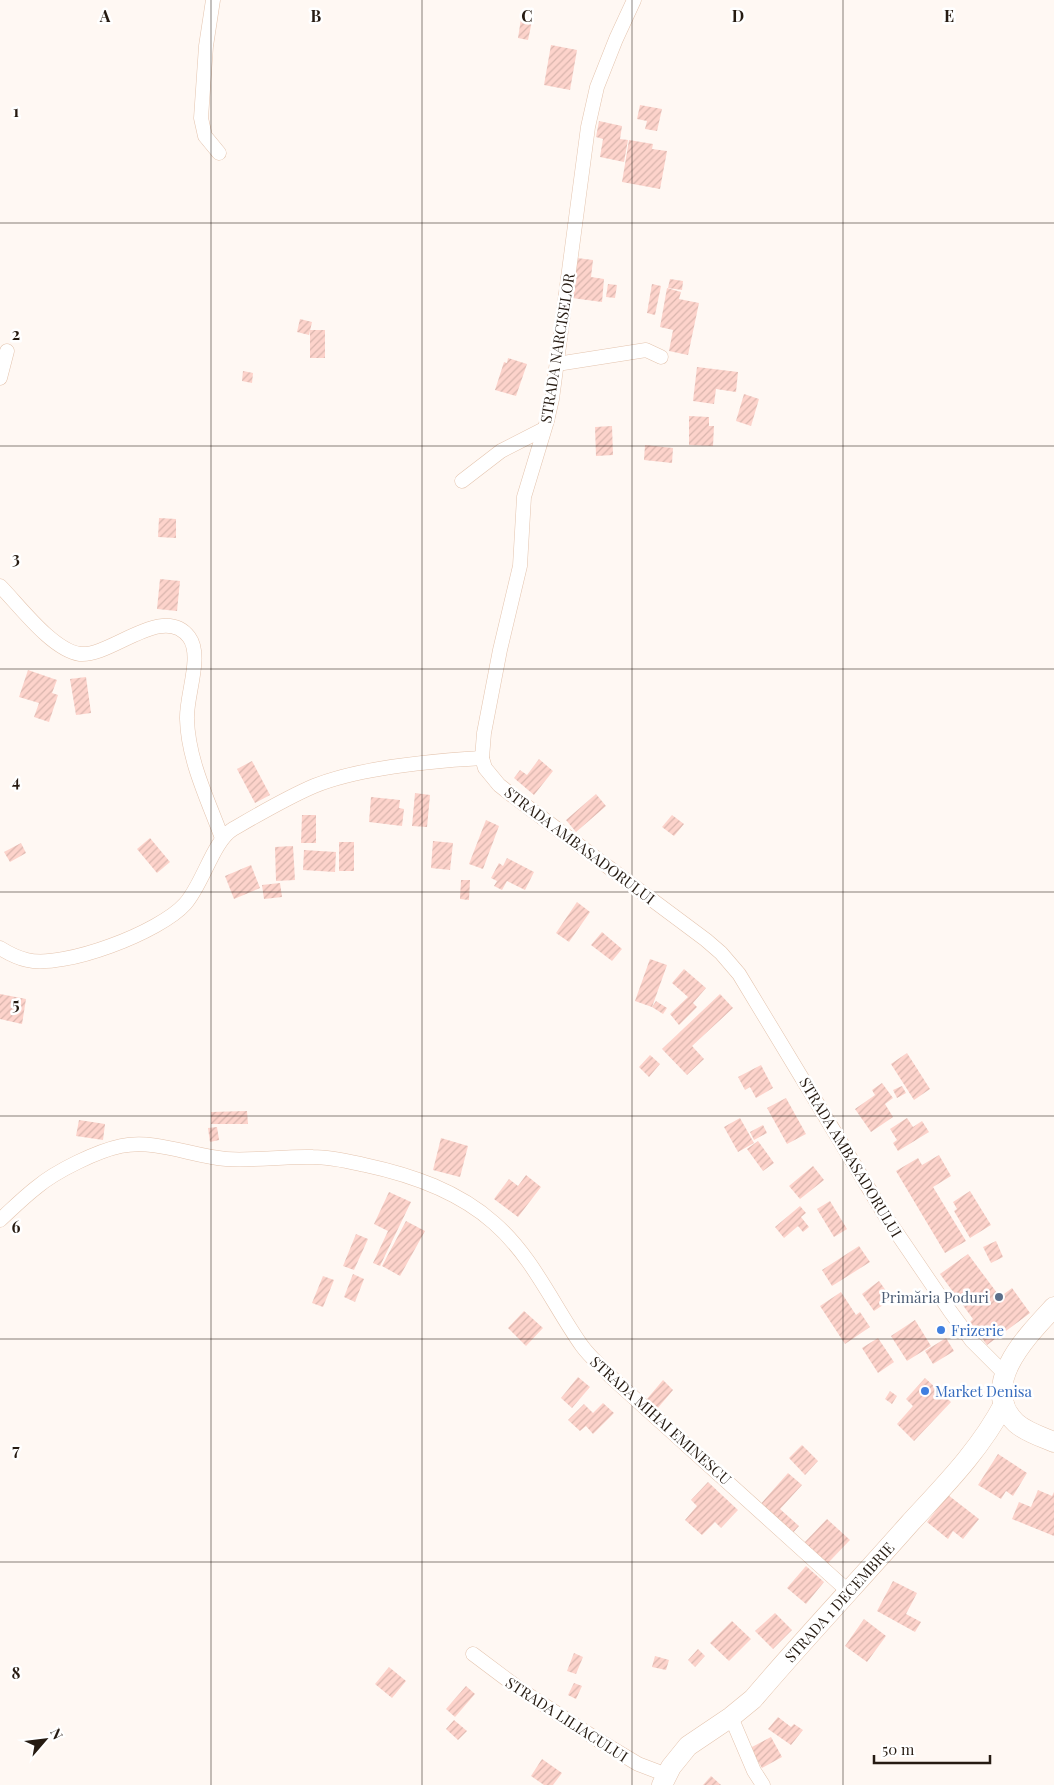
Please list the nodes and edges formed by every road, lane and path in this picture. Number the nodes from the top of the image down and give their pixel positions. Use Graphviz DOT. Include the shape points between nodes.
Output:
graph roads {
  1 [pos="213,0"];
  2 [pos="634,0"];
  3 [pos="219,153"];
  4 [pos="7,350"];
  5 [pos="661,357"];
  6 [pos="557,364"];
  7 [pos="0,378"];
  8 [pos="544,429"];
  9 [pos="462,481"];
  10 [pos="0,586"];
  11 [pos="482,758"];
  12 [pos="222,838"];
  13 [pos="0,948"];
  14 [pos="0,1220"];
  15 [pos="1054,1308"];
  16 [pos="1005,1374"];
  17 [pos="1004,1404"];
  18 [pos="1054,1442"];
  19 [pos="848,1591"];
  20 [pos="473,1654"];
  21 [pos="731,1718"];
  22 [pos="664,1780"];
  23 [pos="763,1785"];
  1 -- 3 [label="street" via="201,118 205,136"];
  2 -- 6 [label="street, STRADA NARCISELOR" via="595,95"];
  4 -- 7 [label="street"];
  5 -- 6 [label="street" via="646,350"];
  6 -- 8 [label="street, STRADA NARCISELOR"];
  8 -- 9 [label="street" via="501,450"];
  8 -- 11 [label="street, STRADA NARCISELOR" via="524,497 520,566 500,650"];
  10 -- 12 [label="street" via="56,643 80,654 94,653 152,628 167,626 188,636 194,647 195,659 187,699 189,735 197,770"];
  11 -- 12 [label="street" via="414,764 334,779 289,799"];
  11 -- 16 [label="street, STRADA AMBASADORULUI" via="491,776 513,796 706,940 730,963 886,1217 972,1341"];
  12 -- 13 [label="street" via="194,892 174,914 158,924 129,938 55,961 28,961"];
  14 -- 19 [label="street, STRADA MIHAI EMINESCU" via="53,1177 110,1149 132,1144 150,1144 225,1159 330,1157 401,1173 433,1186 478,1210 507,1235 589,1354 610,1376"];
  15 -- 16 [label="street" via="1020,1348"];
  16 -- 17 [label="street" via="1002,1384"];
  17 -- 18 [label="street" via="1018,1424"];
  17 -- 19 [label="street, STRADA 1 DECEMBRIE" via="967,1459"];
  19 -- 21 [label="street, STRADA 1 DECEMBRIE" via="753,1699"];
  20 -- 22 [label="street, STRADA LILIACULUI" via="521,1690"];
  21 -- 22 [label="street, STRADA 1 DECEMBRIE" via="688,1746"];
  21 -- 23 [label="street"];
}
